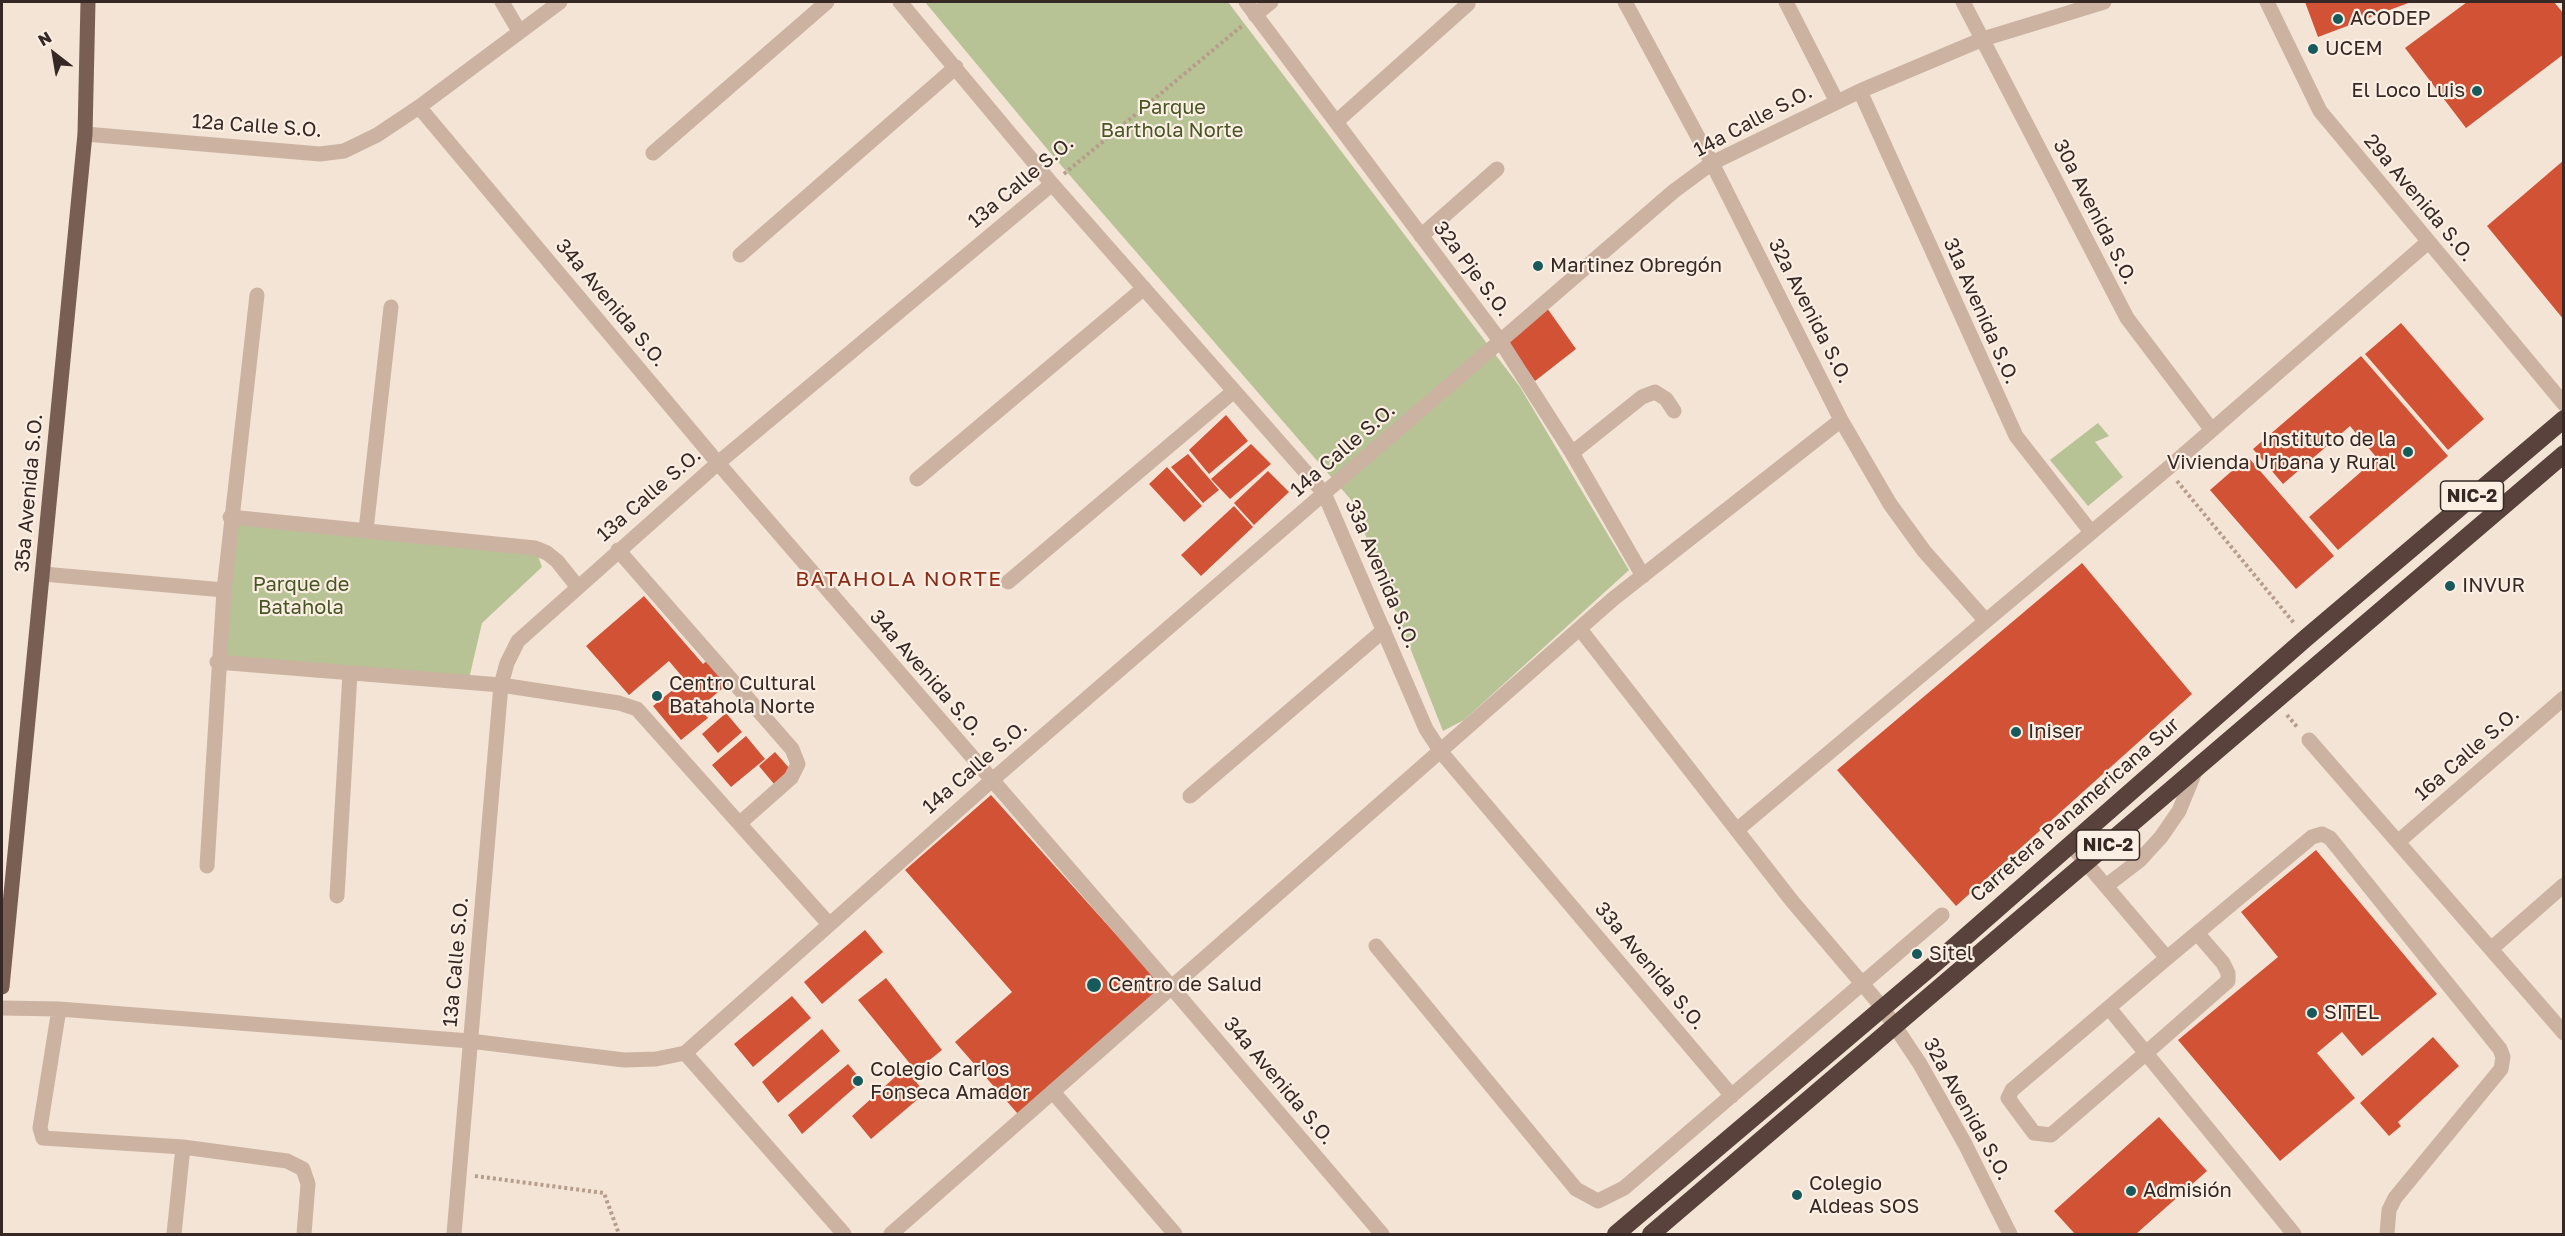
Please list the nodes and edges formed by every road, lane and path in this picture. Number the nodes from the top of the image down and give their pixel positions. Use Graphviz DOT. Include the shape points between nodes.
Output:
graph roads {
  1 [pos="88,2"];
  2 [pos="502,2"];
  3 [pos="560,2"];
  4 [pos="827,2"];
  5 [pos="900,2"];
  6 [pos="1246,2"];
  7 [pos="1271,2"];
  8 [pos="1625,2"];
  9 [pos="1786,2"];
  10 [pos="1963,2"];
  11 [pos="2104,2"];
  12 [pos="2267,2"];
  13 [pos="1468,4"];
  14 [pos="1255,15"];
  15 [pos="519,31"];
  16 [pos="1983,39"];
  17 [pos="956,67"];
  18 [pos="1860,91"];
  19 [pos="1837,102"];
  20 [pos="420,107"];
  21 [pos="1336,123"];
  22 [pos="85,134"];
  23 [pos="653,153"];
  24 [pos="1712,163"];
  25 [pos="1497,169"];
  26 [pos="1052,184"];
  27 [pos="1421,236"];
  28 [pos="2427,243"];
  29 [pos="740,255"];
  30 [pos="1144,288"];
  31 [pos="257,295"];
  32 [pos="391,307"];
  33 [pos="1501,342"];
  34 [pos="1234,391"];
  35 [pos="2564,404"];
  36 [pos="1674,411"];
  37 [pos="2564,419"];
  38 [pos="1841,420"];
  39 [pos="2211,429"];
  40 [pos="1572,453"];
  41 [pos="2564,453"];
  42 [pos="718,463"];
  43 [pos="2167,469"];
  44 [pos="916,479"];
  45 [pos="1324,494"];
  46 [pos="230,517"];
  47 [pos="366,530"];
  48 [pos="2091,532"];
  49 [pos="618,550"];
  50 [pos="43,574"];
  51 [pos="1643,576"];
  52 [pos="1008,582"];
  53 [pos="578,586"];
  54 [pos="224,590"];
  55 [pos="1986,621"];
  56 [pos="1580,629"];
  57 [pos="1384,630"];
  58 [pos="2306,638"];
  59 [pos="218,662"];
  60 [pos="350,673"];
  61 [pos="501,685"];
  62 [pos="2564,698"];
  63 [pos="2287,715"];
  64 [pos="2304,735"];
  65 [pos="1441,752"];
  66 [pos="2198,766"];
  67 [pos="991,781"];
  68 [pos="1190,796"];
  69 [pos="740,824"];
  70 [pos="1738,829"];
  71 [pos="2399,841"];
  72 [pos="2070,844"];
  73 [pos="2086,863"];
  74 [pos="207,866"];
  75 [pos="2564,885"];
  76 [pos="2106,886"];
  77 [pos="337,896"];
  78 [pos="1942,915"];
  79 [pos="828,924"];
  80 [pos="2197,933"];
  81 [pos="1376,946"];
  82 [pos="2491,949"];
  83 [pos="2167,958"];
  84 [pos="1862,983"];
  85 [pos="2,987"];
  86 [pos="1173,989"];
  87 [pos="1882,1007"];
  88 [pos="2,1008"];
  89 [pos="2109,1008"];
  90 [pos="59,1009"];
  91 [pos="1896,1026"];
  92 [pos="2564,1032"];
  93 [pos="470,1041"];
  94 [pos="685,1053"];
  95 [pos="2146,1053"];
  96 [pos="1053,1092"];
  97 [pos="1732,1096"];
  98 [pos="183,1147"];
  99 [pos="459,1174"];
  100 [pos="174,1234"];
  101 [pos="304,1234"];
  102 [pos="454,1234"];
  103 [pos="619,1234"];
  104 [pos="844,1234"];
  105 [pos="891,1234"];
  106 [pos="1175,1234"];
  107 [pos="1382,1234"];
  108 [pos="1616,1234"];
  109 [pos="1651,1234"];
  110 [pos="2010,1234"];
  111 [pos="2294,1234"];
  112 [pos="2387,1234"];
  1 -- 22 [label="main road, 35a Avenida S.O."];
  2 -- 15 [label="street"];
  3 -- 15 [label="street, 12a Calle S.O."];
  4 -- 23 [label="street"];
  5 -- 17 [label="street, 33a Avenida S.O."];
  6 -- 14 [label="street, 32a Pje S.O."];
  7 -- 14 [label="street"];
  8 -- 24 [label="street, 32a Avenida S.O."];
  9 -- 19 [label="street"];
  10 -- 16 [label="street, 30a Avenida S.O."];
  11 -- 16 [label="street, 14a Calle S.O."];
  12 -- 28 [label="street, 29a Avenida S.O." via="2320,111"];
  13 -- 21 [label="street"];
  14 -- 21 [label="street, 32a Pje S.O."];
  14 -- 26 [label="path, 13a Calle S.O."];
  15 -- 20 [label="street, 12a Calle S.O."];
  16 -- 18 [label="street, 14a Calle S.O."];
  16 -- 39 [label="street, 30a Avenida S.O." via="2127,318"];
  17 -- 26 [label="street, 33a Avenida S.O."];
  17 -- 29 [label="street"];
  18 -- 19 [label="street, 14a Calle S.O."];
  18 -- 48 [label="street, 31a Avenida S.O." via="2011,427"];
  19 -- 24 [label="street, 14a Calle S.O."];
  20 -- 22 [label="street, 12a Calle S.O." via="344,151 320,154"];
  20 -- 42 [label="street, 34a Avenida S.O."];
  21 -- 27 [label="street, 32a Pje S.O."];
  22 -- 50 [label="main road, 35a Avenida S.O."];
  24 -- 33 [label="street, 14a Calle S.O." via="1674,191"];
  24 -- 38 [label="street, 32a Avenida S.O."];
  25 -- 27 [label="street"];
  26 -- 30 [label="street, 33a Avenida S.O."];
  26 -- 42 [label="street, 13a Calle S.O."];
  27 -- 33 [label="street, 32a Pje S.O."];
  28 -- 35 [label="street, 29a Avenida S.O."];
  28 -- 39 [label="street"];
  30 -- 34 [label="street, 33a Avenida S.O."];
  30 -- 44 [label="street"];
  31 -- 46 [label="street"];
  32 -- 47 [label="street"];
  33 -- 40 [label="street, 32a Pje S.O."];
  33 -- 45 [label="street, 14a Calle S.O."];
  34 -- 45 [label="street, 33a Avenida S.O."];
  34 -- 52 [label="street"];
  36 -- 40 [label="street" via="1655,392 1642,397"];
  37 -- 58 [label="highway, Carretera Panamericana Sur / NIC-2"];
  38 -- 51 [label="street"];
  38 -- 55 [label="street, 32a Avenida S.O." via="1917,542"];
  39 -- 43 [label="street"];
  40 -- 51 [label="street, 32a Pje S.O."];
  41 -- 66 [label="highway, NIC-2"];
  42 -- 49 [label="street, 13a Calle S.O."];
  42 -- 67 [label="street, 34a Avenida S.O."];
  43 -- 48 [label="street"];
  43 -- 58 [label="path"];
  45 -- 57 [label="street, 33a Avenida S.O."];
  45 -- 67 [label="street, 14a Calle S.O."];
  46 -- 47 [label="street"];
  46 -- 54 [label="street"];
  47 -- 53 [label="street" via="535,548 557,561"];
  48 -- 55 [label="street"];
  49 -- 53 [label="street, 13a Calle S.O."];
  49 -- 69 [label="street" via="792,749 798,764 791,778"];
  50 -- 54 [label="street"];
  50 -- 85 [label="main road, 35a Avenida S.O."];
  51 -- 56 [label="street"];
  53 -- 61 [label="street, 13a Calle S.O." via="518,640"];
  54 -- 59 [label="street"];
  55 -- 70 [label="street"];
  56 -- 65 [label="street"];
  56 -- 70 [label="street, 32a Avenida S.O."];
  57 -- 65 [label="street, 33a Avenida S.O." via="1426,729"];
  57 -- 68 [label="street"];
  58 -- 72 [label="highway, Carretera Panamericana Sur / NIC-2"];
  59 -- 60 [label="street"];
  59 -- 74 [label="street"];
  60 -- 61 [label="street"];
  60 -- 77 [label="street"];
  61 -- 69 [label="street" via="637,709"];
  61 -- 93 [label="street, 13a Calle S.O."];
  62 -- 71 [label="street, 16a Calle S.O."];
  63 -- 64 [label="path"];
  64 -- 71 [label="street"];
  65 -- 86 [label="street"];
  65 -- 97 [label="street, 33a Avenida S.O."];
  66 -- 73 [label="highway, NIC-2"];
  66 -- 76 [label="street" via="2179,812 2161,837"];
  67 -- 79 [label="street, 14a Calle S.O."];
  67 -- 86 [label="street, 34a Avenida S.O."];
  69 -- 79 [label="street"];
  70 -- 84 [label="street, 32a Avenida S.O." via="1792,901"];
  71 -- 82 [label="street"];
  72 -- 73 [label="street"];
  72 -- 87 [label="highway, Carretera Panamericana Sur / NIC-2"];
  73 -- 76 [label="street"];
  73 -- 91 [label="highway, NIC-2"];
  75 -- 82 [label="street"];
  76 -- 83 [label="street"];
  78 -- 84 [label="street"];
  79 -- 94 [label="street, 14a Calle S.O."];
  80 -- 83 [label="street"];
  80 -- 95 [label="street" via="2223,963 2228,981"];
  80 -- 112 [label="street" via="2312,837 2322,834 2330,838 2500,1049 2501,1069 2396,1198 2389,1210"];
  81 -- 97 [label="street" via="1576,1189 1598,1201 1624,1188"];
  82 -- 92 [label="street"];
  83 -- 89 [label="street"];
  84 -- 87 [label="street, 32a Avenida S.O."];
  84 -- 97 [label="street"];
  86 -- 96 [label="street"];
  86 -- 107 [label="street, 34a Avenida S.O."];
  87 -- 91 [label="street, 32a Avenida S.O."];
  87 -- 108 [label="highway, Carretera Panamericana Sur / NIC-2"];
  88 -- 90 [label="street"];
  89 -- 95 [label="street"];
  89 -- 95 [label="street" via="2012,1090 2008,1098 2034,1133 2051,1135"];
  90 -- 93 [label="street"];
  90 -- 98 [label="street" via="40,1128 43,1138"];
  91 -- 109 [label="highway, NIC-2"];
  91 -- 110 [label="street, 32a Avenida S.O." via="1965,1144"];
  93 -- 94 [label="street" via="624,1060"];
  93 -- 99 [label="street, 13a Calle S.O."];
  94 -- 104 [label="street"];
  95 -- 111 [label="street"];
  96 -- 105 [label="street"];
  96 -- 106 [label="street"];
  98 -- 100 [label="street"];
  98 -- 101 [label="street" via="287,1161 303,1169 308,1184"];
  99 -- 102 [label="street, 13a Calle S.O."];
  99 -- 103 [label="path" via="604,1193"];
}
